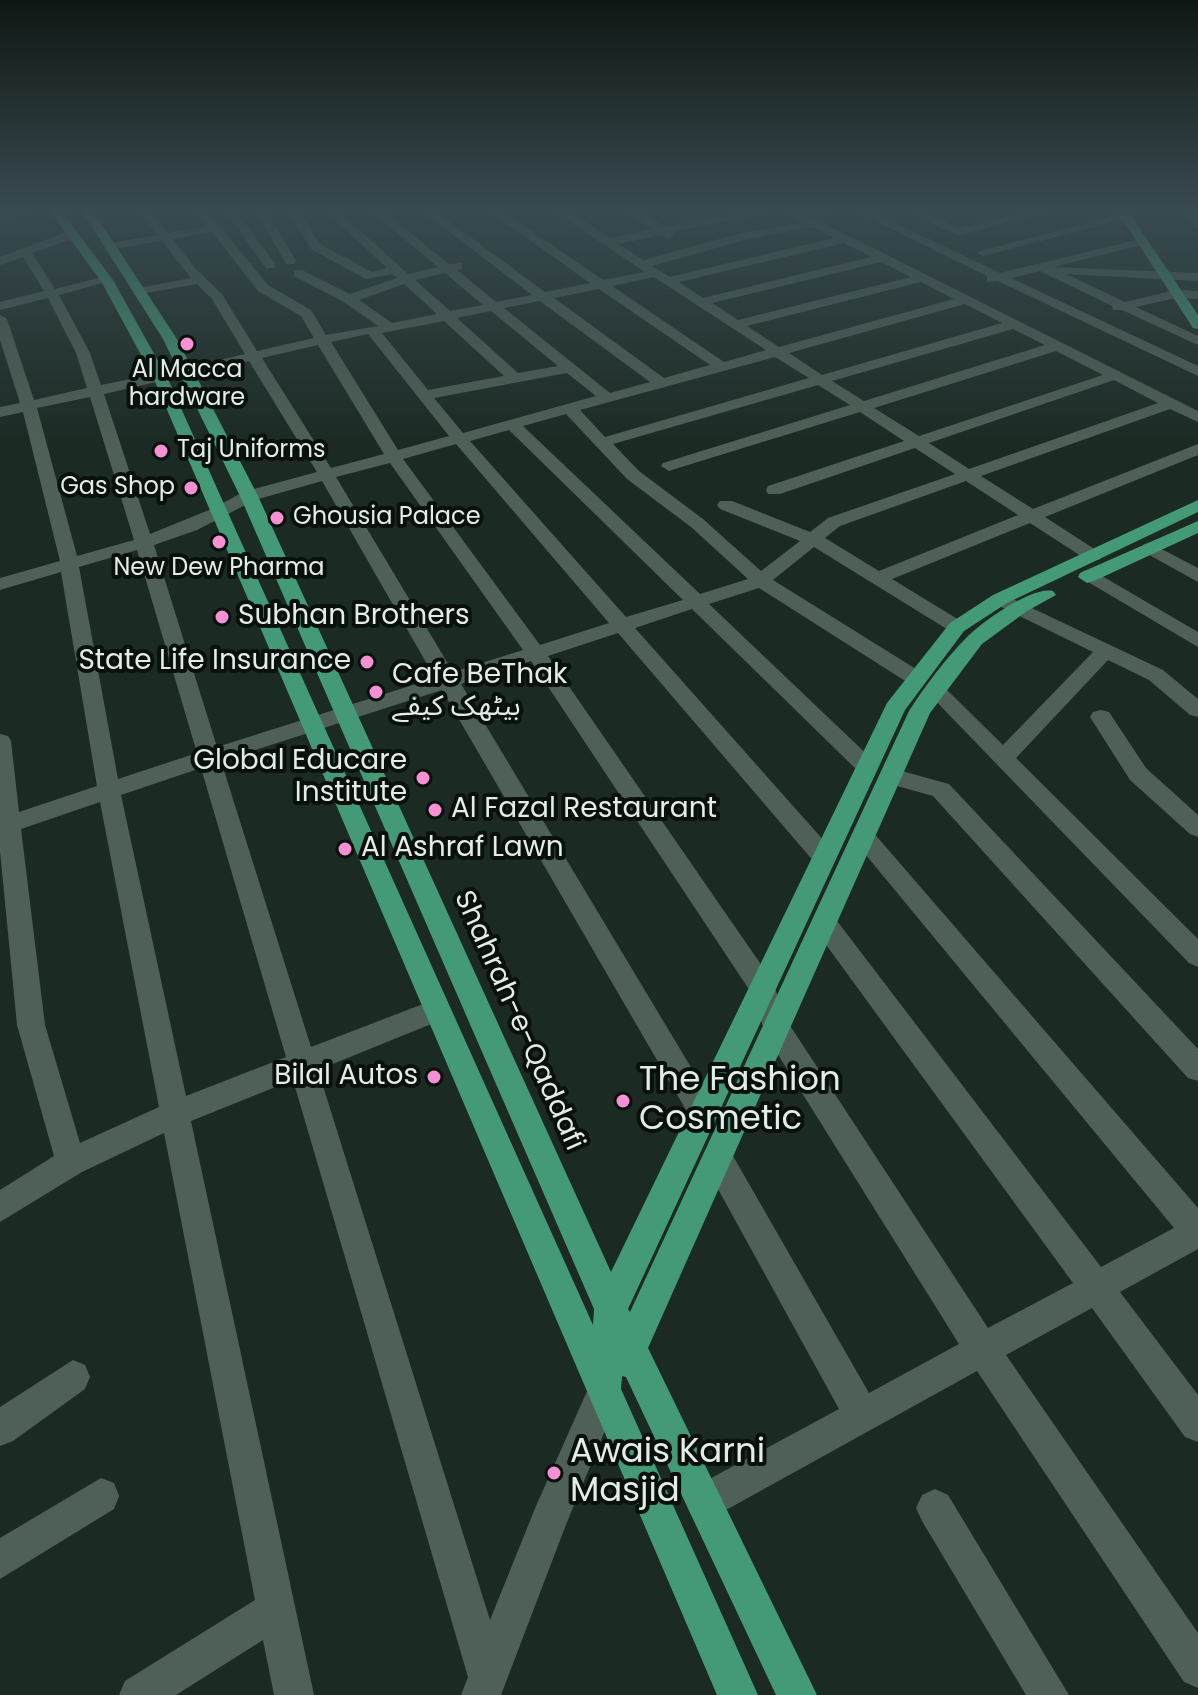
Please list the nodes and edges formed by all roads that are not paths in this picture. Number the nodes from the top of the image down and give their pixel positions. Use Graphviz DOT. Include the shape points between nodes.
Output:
graph roads {
  1 [pos="48,287"];
  2 [pos="79,287"];
  3 [pos="111,287"];
  4 [pos="136,287"];
  5 [pos="164,287"];
  6 [pos="207,287"];
  7 [pos="262,287"];
  8 [pos="329,287"];
  9 [pos="374,287"];
  10 [pos="413,287"];
  11 [pos="471,287"];
  12 [pos="531,287"];
  13 [pos="587,287"];
  14 [pos="607,287"];
  15 [pos="678,287"];
  16 [pos="762,287"];
  17 [pos="887,287"];
  18 [pos="940,287"];
  19 [pos="958,287"];
  20 [pos="1020,287"];
  21 [pos="1081,287"];
  22 [pos="946,290"];
  23 [pos="139,292"];
  24 [pos="52,294"];
  25 [pos="543,296"];
  26 [pos="1191,297"];
  27 [pos="349,299"];
  28 [pos="966,300"];
  29 [pos="701,302"];
  30 [pos="0,306"];
  31 [pos="495,306"];
  32 [pos="1124,306"];
  33 [pos="445,316"];
  34 [pos="1080,316"];
  35 [pos="0,319"];
  36 [pos="1014,324"];
  37 [pos="735,325"];
  38 [pos="1198,325"];
  39 [pos="381,329"];
  40 [pos="322,340"];
  41 [pos="1198,341"];
  42 [pos="1057,346"];
  43 [pos="777,353"];
  44 [pos="254,356"];
  45 [pos="722,367"];
  46 [pos="570,368"];
  47 [pos="187,372"];
  48 [pos="1198,372"];
  49 [pos="1116,375"];
  50 [pos="160,377"];
  51 [pos="515,378"];
  52 [pos="819,380"];
  53 [pos="662,384"];
  54 [pos="95,392"];
  55 [pos="424,395"];
  56 [pos="607,398"];
  57 [pos="1172,403"];
  58 [pos="28,406"];
  59 [pos="861,407"];
  60 [pos="569,408"];
  61 [pos="0,412"];
  62 [pos="1198,417"];
  63 [pos="512,424"];
  64 [pos="459,438"];
  65 [pos="604,442"];
  66 [pos="916,442"];
  67 [pos="1198,449"];
  68 [pos="393,456"];
  69 [pos="669,466"];
  70 [pos="326,474"];
  71 [pos="967,475"];
  72 [pos="774,490"];
  73 [pos="249,496"];
  74 [pos="726,505"];
  75 [pos="1198,505"];
  76 [pos="219,515"];
  77 [pos="1031,516"];
  78 [pos="1198,526"];
  79 [pos="811,539"];
  80 [pos="144,542"];
  81 [pos="1150,548"];
  82 [pos="69,562"];
  83 [pos="1092,566"];
  84 [pos="1198,576"];
  85 [pos="878,578"];
  86 [pos="761,581"];
  87 [pos="0,584"];
  88 [pos="696,602"];
  89 [pos="1010,603"];
  90 [pos="622,626"];
  91 [pos="957,627"];
  92 [pos="1198,641"];
  93 [pos="1106,650"];
  94 [pos="536,654"];
  95 [pos="449,682"];
  96 [pos="927,685"];
  97 [pos="1198,710"];
  98 [pos="347,715"];
  99 [pos="1101,717"];
  100 [pos="313,725"];
  101 [pos="0,741"];
  102 [pos="209,757"];
  103 [pos="1003,758"];
  104 [pos="867,767"];
  105 [pos="891,776"];
  106 [pos="109,791"];
  107 [pos="1195,822"];
  108 [pos="864,837"];
  109 [pos="8,840"];
  110 [pos="824,857"];
  111 [pos="825,924"];
  112 [pos="1198,956"];
  113 [pos="762,987"];
  114 [pos="436,1010"];
  115 [pos="777,1029"];
  116 [pos="302,1063"];
  117 [pos="1198,1069"];
  118 [pos="703,1113"];
  119 [pos="175,1114"];
  120 [pos="718,1159"];
  121 [pos="71,1162"];
  122 [pos="0,1207"];
  123 [pos="1198,1232"];
  124 [pos="1096,1287"];
  125 [pos="611,1309"];
  126 [pos="982,1349"];
  127 [pos="631,1352"];
  128 [pos="73,1377"];
  129 [pos="604,1392"];
  130 [pos="862,1415"];
  131 [pos="1198,1424"];
  132 [pos="0,1428"];
  133 [pos="101,1496"];
  134 [pos="704,1502"];
  135 [pos="935,1508"];
  136 [pos="0,1560"];
  137 [pos="277,1609"];
  138 [pos="1198,1668"];
  139 [pos="485,1686"];
  140 [pos="139,1695"];
  141 [pos="294,1695"];
  142 [pos="738,1695"];
  143 [pos="797,1695"];
  144 [pos="1049,1695"];
  1 -- 24 [label="street"];
  2 -- 24 [label="street"];
  3 -- 50 [label="main road"];
  4 -- 23 [label="main road, Shahrah-e-Qaddafi"];
  5 -- 23 [label="street"];
  6 -- 44 [label="street"];
  7 -- 40 [label="street" via="306,313"];
  8 -- 27 [label="street"];
  9 -- 27 [label="street"];
  10 -- 33 [label="street"];
  11 -- 31 [label="street"];
  12 -- 25 [label="street"];
  13 -- 25 [label="street"];
  14 -- 45 [label="street"];
  15 -- 29 [label="street"];
  16 -- 29 [label="street"];
  17 -- 37 [label="street"];
  18 -- 22 [label="street"];
  19 -- 22 [label="street"];
  20 -- 34 [label="street"];
  21 -- 32 [label="street"];
  22 -- 28 [label="street"];
  23 -- 47 [label="main road, Shahrah-e-Qaddafi"];
  24 -- 30 [label="street"];
  24 -- 54 [label="street" via="83,353"];
  25 -- 31 [label="street"];
  25 -- 53 [label="street"];
  26 -- 32 [label="street"];
  26 -- 38 [label="main road"];
  27 -- 39 [label="street"];
  28 -- 36 [label="street"];
  28 -- 43 [label="street"];
  29 -- 37 [label="street"];
  31 -- 33 [label="street"];
  31 -- 46 [label="street"];
  32 -- 34 [label="street"];
  32 -- 41 [label="street"];
  33 -- 39 [label="street"];
  33 -- 51 [label="street"];
  34 -- 48 [label="street"];
  35 -- 58 [label="street"];
  36 -- 42 [label="street"];
  36 -- 52 [label="street"];
  37 -- 43 [label="street"];
  39 -- 40 [label="street"];
  39 -- 55 [label="street"];
  40 -- 44 [label="street"];
  40 -- 68 [label="street"];
  42 -- 49 [label="street"];
  42 -- 59 [label="street"];
  43 -- 45 [label="street"];
  43 -- 52 [label="street"];
  44 -- 47 [label="street"];
  44 -- 70 [label="street"];
  45 -- 53 [label="street"];
  46 -- 51 [label="street"];
  46 -- 56 [label="street"];
  47 -- 73 [label="main road, Shahrah-e-Qaddafi"];
  49 -- 57 [label="street"];
  49 -- 66 [label="street"];
  50 -- 54 [label="street"];
  50 -- 76 [label="main road"];
  51 -- 55 [label="street"];
  52 -- 59 [label="street"];
  52 -- 65 [label="street"];
  53 -- 56 [label="street"];
  54 -- 58 [label="street"];
  54 -- 80 [label="street"];
  55 -- 64 [label="street"];
  56 -- 60 [label="street"];
  57 -- 62 [label="street"];
  57 -- 71 [label="street"];
  58 -- 61 [label="street"];
  58 -- 82 [label="street"];
  59 -- 66 [label="street"];
  59 -- 69 [label="street"];
  60 -- 63 [label="street"];
  60 -- 65 [label="street"];
  63 -- 64 [label="street"];
  63 -- 88 [label="street"];
  64 -- 68 [label="street"];
  64 -- 90 [label="street"];
  65 -- 86 [label="street" via="633,475"];
  66 -- 71 [label="street"];
  66 -- 72 [label="street"];
  67 -- 77 [label="street"];
  68 -- 70 [label="street"];
  68 -- 94 [label="street"];
  70 -- 73 [label="street"];
  70 -- 95 [label="street"];
  71 -- 77 [label="street"];
  71 -- 79 [label="street" via="834,522"];
  73 -- 76 [label="street"];
  73 -- 98 [label="main road, Shahrah-e-Qaddafi"];
  74 -- 79 [label="street"];
  75 -- 83 [label="main road"];
  76 -- 80 [label="street"];
  76 -- 100 [label="main road"];
  77 -- 83 [label="street"];
  77 -- 85 [label="street"];
  78 -- 81 [label="main road"];
  79 -- 85 [label="street"];
  79 -- 86 [label="street"];
  80 -- 82 [label="street"];
  80 -- 102 [label="street"];
  81 -- 83 [label="main road"];
  81 -- 84 [label="street"];
  82 -- 87 [label="street"];
  82 -- 106 [label="street"];
  83 -- 89 [label="main road"];
  83 -- 92 [label="street"];
  85 -- 91 [label="street"];
  86 -- 88 [label="street"];
  86 -- 96 [label="street"];
  88 -- 90 [label="street"];
  88 -- 104 [label="street"];
  89 -- 91 [label="main road"];
  89 -- 93 [label="street"];
  89 -- 96 [label="main road"];
  90 -- 94 [label="street"];
  90 -- 110 [label="street"];
  91 -- 96 [label="main road"];
  93 -- 97 [label="street" via="1156,675"];
  93 -- 103 [label="street"];
  94 -- 95 [label="street"];
  94 -- 113 [label="street"];
  95 -- 98 [label="street"];
  95 -- 118 [label="street"];
  96 -- 103 [label="street"];
  96 -- 104 [label="main road" via="895,708"];
  96 -- 105 [label="main road"];
  98 -- 100 [label="street"];
  98 -- 125 [label="main road, Shahrah-e-Qaddafi"];
  99 -- 107 [label="street" via="1138,774"];
  100 -- 102 [label="street"];
  100 -- 114 [label="main road"];
  101 -- 109 [label="street"];
  102 -- 106 [label="street"];
  102 -- 116 [label="street"];
  103 -- 112 [label="street"];
  104 -- 110 [label="main road"];
  105 -- 108 [label="main road"];
  105 -- 117 [label="street" via="941,790"];
  106 -- 109 [label="street"];
  106 -- 119 [label="street"];
  108 -- 111 [label="main road"];
  108 -- 123 [label="street"];
  109 -- 121 [label="street" via="31,1025"];
  110 -- 113 [label="main road"];
  111 -- 115 [label="main road"];
  111 -- 124 [label="street"];
  113 -- 115 [label="street"];
  113 -- 118 [label="main road"];
  114 -- 116 [label="street"];
  114 -- 129 [label="main road"];
  115 -- 120 [label="main road"];
  115 -- 126 [label="street"];
  116 -- 119 [label="street"];
  116 -- 139 [label="street"];
  118 -- 125 [label="main road"];
  119 -- 121 [label="street"];
  119 -- 137 [label="street"];
  120 -- 127 [label="main road"];
  120 -- 130 [label="street"];
  121 -- 122 [label="street"];
  123 -- 124 [label="street"];
  124 -- 126 [label="street"];
  124 -- 131 [label="street"];
  125 -- 127 [label="main road, Shahrah-e-Qaddafi"];
  125 -- 129 [label="main road"];
  126 -- 130 [label="street"];
  126 -- 138 [label="street"];
  127 -- 129 [label="main road"];
  127 -- 134 [label="main road, Shahrah-e-Qaddafi"];
  128 -- 132 [label="street"];
  129 -- 139 [label="street"];
  129 -- 142 [label="main road"];
  130 -- 134 [label="street"];
  133 -- 136 [label="street"];
  134 -- 143 [label="main road, Shahrah-e-Qaddafi"];
  135 -- 144 [label="street"];
  137 -- 140 [label="street"];
  137 -- 141 [label="street"];
}
